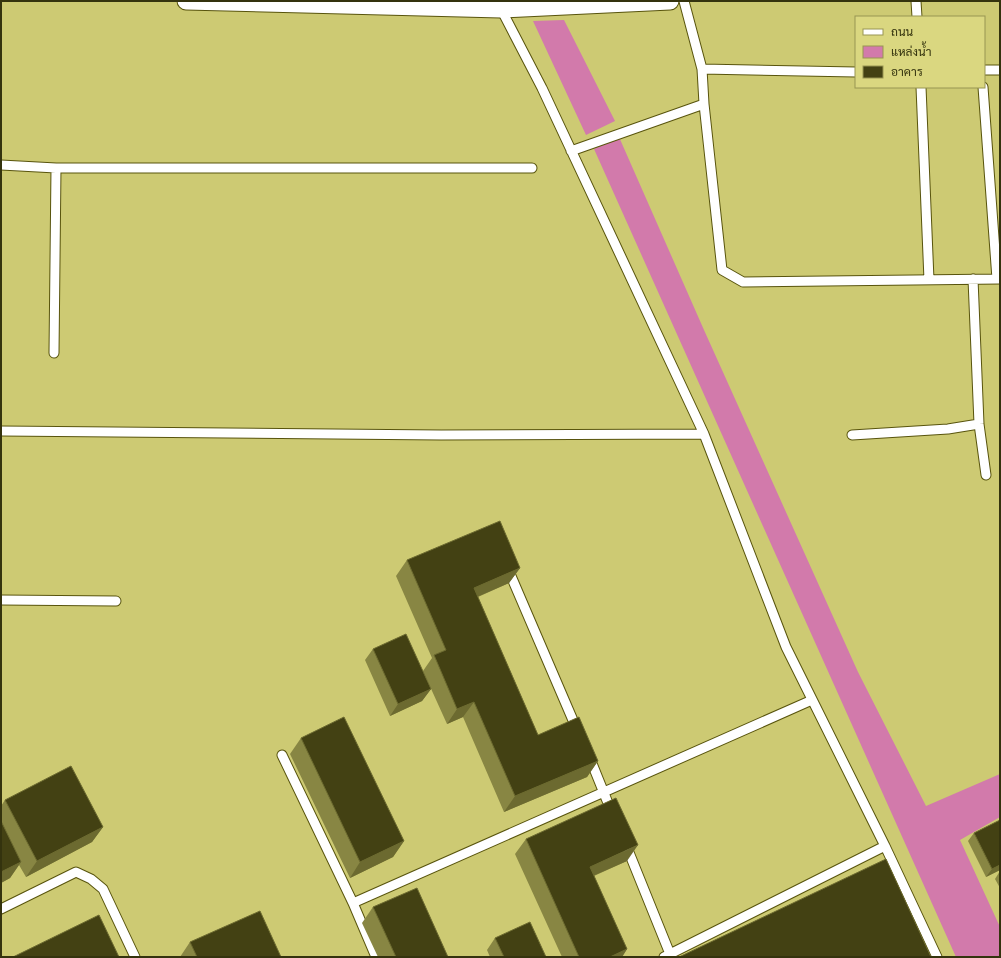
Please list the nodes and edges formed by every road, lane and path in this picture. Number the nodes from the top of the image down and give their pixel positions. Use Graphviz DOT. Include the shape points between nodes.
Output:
graph roads {
  1 [pos="186,1"];
  2 [pos="670,1"];
  3 [pos="684,1"];
  4 [pos="916,1"];
  5 [pos="501,9"];
  6 [pos="917,16"];
  7 [pos="702,69"];
  8 [pos="985,70"];
  9 [pos="1000,70"];
  10 [pos="855,72"];
  11 [pos="921,88"];
  12 [pos="983,88"];
  13 [pos="704,104"];
  14 [pos="571,150"];
  15 [pos="1,165"];
  16 [pos="56,168"];
  17 [pos="532,168"];
  18 [pos="973,279"];
  19 [pos="998,279"];
  20 [pos="929,280"];
  21 [pos="54,354"];
  22 [pos="979,424"];
  23 [pos="1,431"];
  24 [pos="704,434"];
  25 [pos="852,435"];
  26 [pos="986,475"];
  27 [pos="504,558"];
  28 [pos="1,600"];
  29 [pos="116,601"];
  30 [pos="812,700"];
  31 [pos="282,755"];
  32 [pos="604,792"];
  33 [pos="616,821"];
  34 [pos="622,836"];
  35 [pos="885,846"];
  36 [pos="352,903"];
  37 [pos="1,909"];
  38 [pos="667,956"];
  39 [pos="135,957"];
  40 [pos="376,957"];
  41 [pos="937,957"];
  1 -- 5 [label="street"];
  2 -- 5 [label="street"];
  3 -- 7 [label="lane"];
  4 -- 6 [label="lane"];
  5 -- 14 [label="lane"];
  7 -- 10 [label="lane"];
  7 -- 13 [label="lane"];
  8 -- 9 [label="lane"];
  11 -- 20 [label="lane"];
  12 -- 19 [label="lane"];
  13 -- 14 [label="lane"];
  13 -- 20 [label="lane" via="722,270 743,282"];
  14 -- 24 [label="lane"];
  15 -- 16 [label="lane"];
  16 -- 17 [label="lane"];
  16 -- 21 [label="lane"];
  18 -- 19 [label="lane"];
  18 -- 20 [label="lane"];
  18 -- 22 [label="lane"];
  22 -- 25 [label="lane" via="948,429"];
  22 -- 26 [label="lane"];
  23 -- 24 [label="lane" via="441,435"];
  24 -- 30 [label="lane" via="786,647"];
  27 -- 32 [label="lane"];
  28 -- 29 [label="lane"];
  30 -- 32 [label="lane"];
  30 -- 35 [label="lane"];
  31 -- 36 [label="lane"];
  32 -- 33 [label="lane"];
  32 -- 36 [label="lane"];
  34 -- 38 [label="lane"];
  35 -- 38 [label="lane"];
  35 -- 41 [label="lane"];
  36 -- 40 [label="lane"];
  37 -- 39 [label="lane" via="76,872 91,878 103,889"];
}
